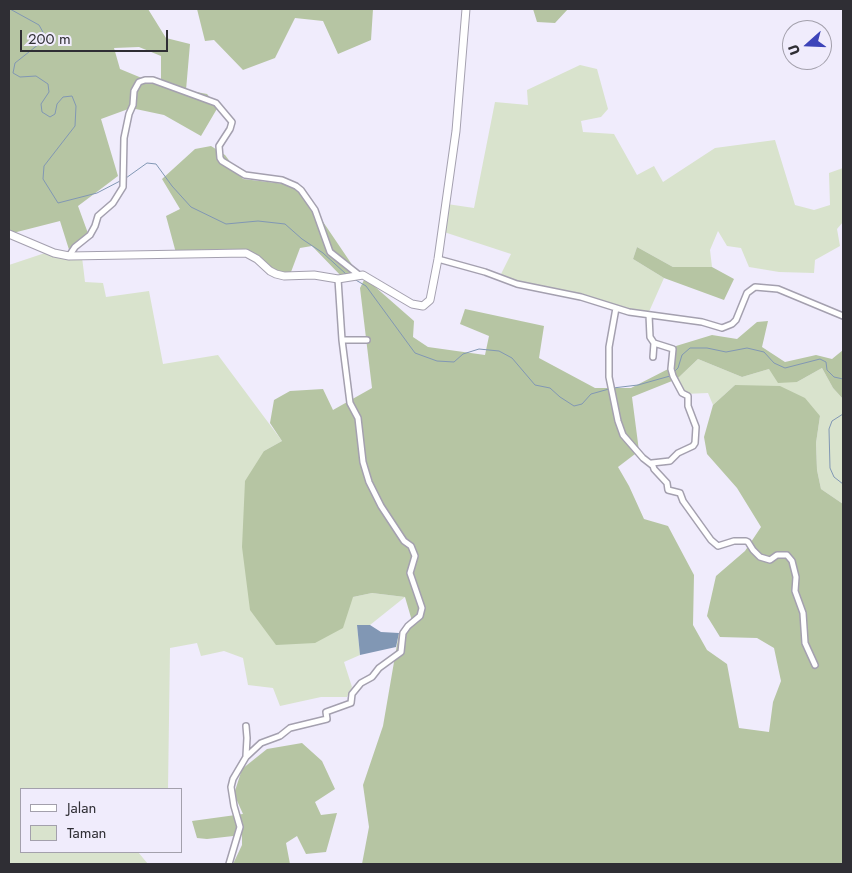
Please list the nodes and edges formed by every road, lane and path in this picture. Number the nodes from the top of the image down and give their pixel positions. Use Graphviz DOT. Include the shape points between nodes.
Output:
graph roads {
  1 [pos="466,9"];
  2 [pos="9,234"];
  3 [pos="69,256"];
  4 [pos="438,260"];
  5 [pos="357,275"];
  6 [pos="341,279"];
  7 [pos="616,308"];
  8 [pos="649,316"];
  9 [pos="843,316"];
  10 [pos="342,340"];
  11 [pos="367,340"];
  12 [pos="654,343"];
  13 [pos="653,357"];
  14 [pos="652,465"];
  15 [pos="815,665"];
  16 [pos="246,726"];
  17 [pos="246,757"];
  18 [pos="229,864"];
  1 -- 4 [label="main road" via="456,131"];
  2 -- 3 [label="main road"];
  3 -- 5 [label="street" via="90,235 98,216 113,203 123,187 124,138 134,105 134,91 140,82 153,80 216,103 232,122 220,146 222,161 245,175 282,180 301,190 315,210 330,252"];
  3 -- 6 [label="main road" via="246,253 276,274"];
  4 -- 5 [label="main road" via="430,300 423,306 412,304 367,276"];
  4 -- 7 [label="street" via="517,284"];
  5 -- 6 [label="main road"];
  6 -- 10 [label="street"];
  7 -- 8 [label="street"];
  7 -- 14 [label="street" via="609,347 610,387 623,435"];
  8 -- 9 [label="street" via="725,327 736,320 747,293 754,287 778,289"];
  8 -- 12 [label="street" via="650,337"];
  10 -- 11 [label="street"];
  10 -- 17 [label="street" via="350,403 358,418 363,462 381,506 411,546 415,556 410,573 422,608 420,616 402,634 401,652 361,683 352,694 350,704 326,712 327,719 290,728 280,736 261,743"];
  12 -- 13 [label="street"];
  12 -- 14 [label="street" via="673,348 673,376 682,393 688,396 696,427 695,443 690,448 670,461"];
  14 -- 15 [label="street" via="668,490 680,493 718,546 746,540 760,557 770,560 777,555 787,555 792,561 805,643"];
  16 -- 17 [label="street"];
  17 -- 18 [label="street" via="233,779 234,806 240,827"];
}
